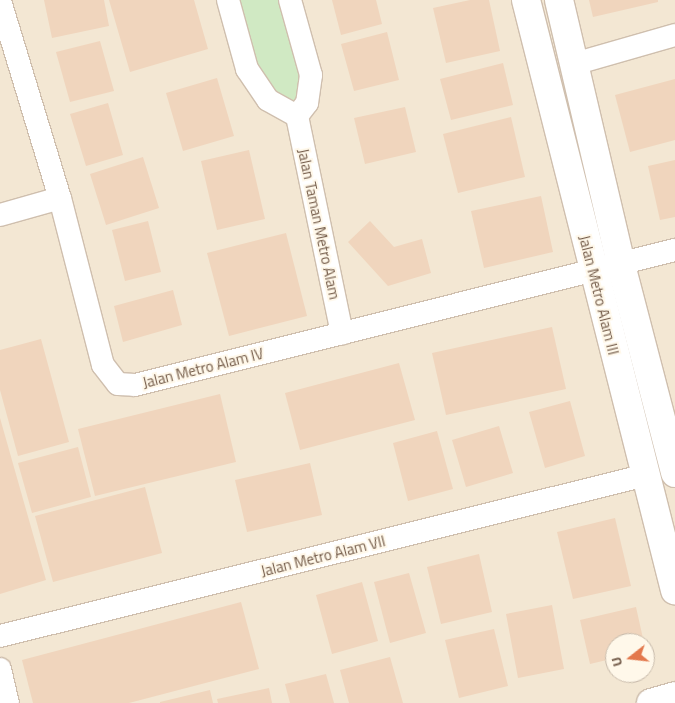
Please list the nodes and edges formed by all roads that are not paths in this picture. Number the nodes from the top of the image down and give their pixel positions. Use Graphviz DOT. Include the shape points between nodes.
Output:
graph roads {
  1 [pos="228,0"];
  2 [pos="290,0"];
  3 [pos="526,0"];
  4 [pos="559,0"];
  5 [pos="0,2"];
  6 [pos="675,35"];
  7 [pos="574,64"];
  8 [pos="297,116"];
  9 [pos="60,198"];
  10 [pos="0,215"];
  11 [pos="675,250"];
  12 [pos="621,265"];
  13 [pos="593,272"];
  14 [pos="342,333"];
  15 [pos="675,470"];
  16 [pos="646,476"];
  17 [pos="675,590"];
  18 [pos="0,636"];
  19 [pos="0,669"];
  20 [pos="675,696"];
  21 [pos="8,703"];
  22 [pos="650,703"];
  1 -- 8 [label="street" via="247,69 268,100"];
  2 -- 8 [label="street" via="310,75 307,103"];
  3 -- 13 [label="street, Jalan Metro Alam III"];
  4 -- 7 [label="street, Jalan Metro Alam III"];
  5 -- 9 [label="street, Jalan Metro Alam IV"];
  6 -- 7 [label="street"];
  7 -- 12 [label="street, Jalan Metro Alam III"];
  8 -- 14 [label="street, Jalan Taman Metro Alam"];
  9 -- 10 [label="street"];
  9 -- 14 [label="street, Jalan Metro Alam IV" via="103,365 118,384 135,385"];
  11 -- 12 [label="street, Jalan Metro Alam IV"];
  12 -- 13 [label="street, Jalan Metro Alam IV"];
  12 -- 15 [label="street, Jalan Metro Alam III"];
  13 -- 14 [label="street, Jalan Metro Alam IV"];
  13 -- 16 [label="street, Jalan Metro Alam III"];
  16 -- 17 [label="street, Jalan Metro Alam III"];
  16 -- 18 [label="street, Jalan Metro Alam VII"];
  19 -- 21 [label="street"];
  20 -- 22 [label="street"];
}
